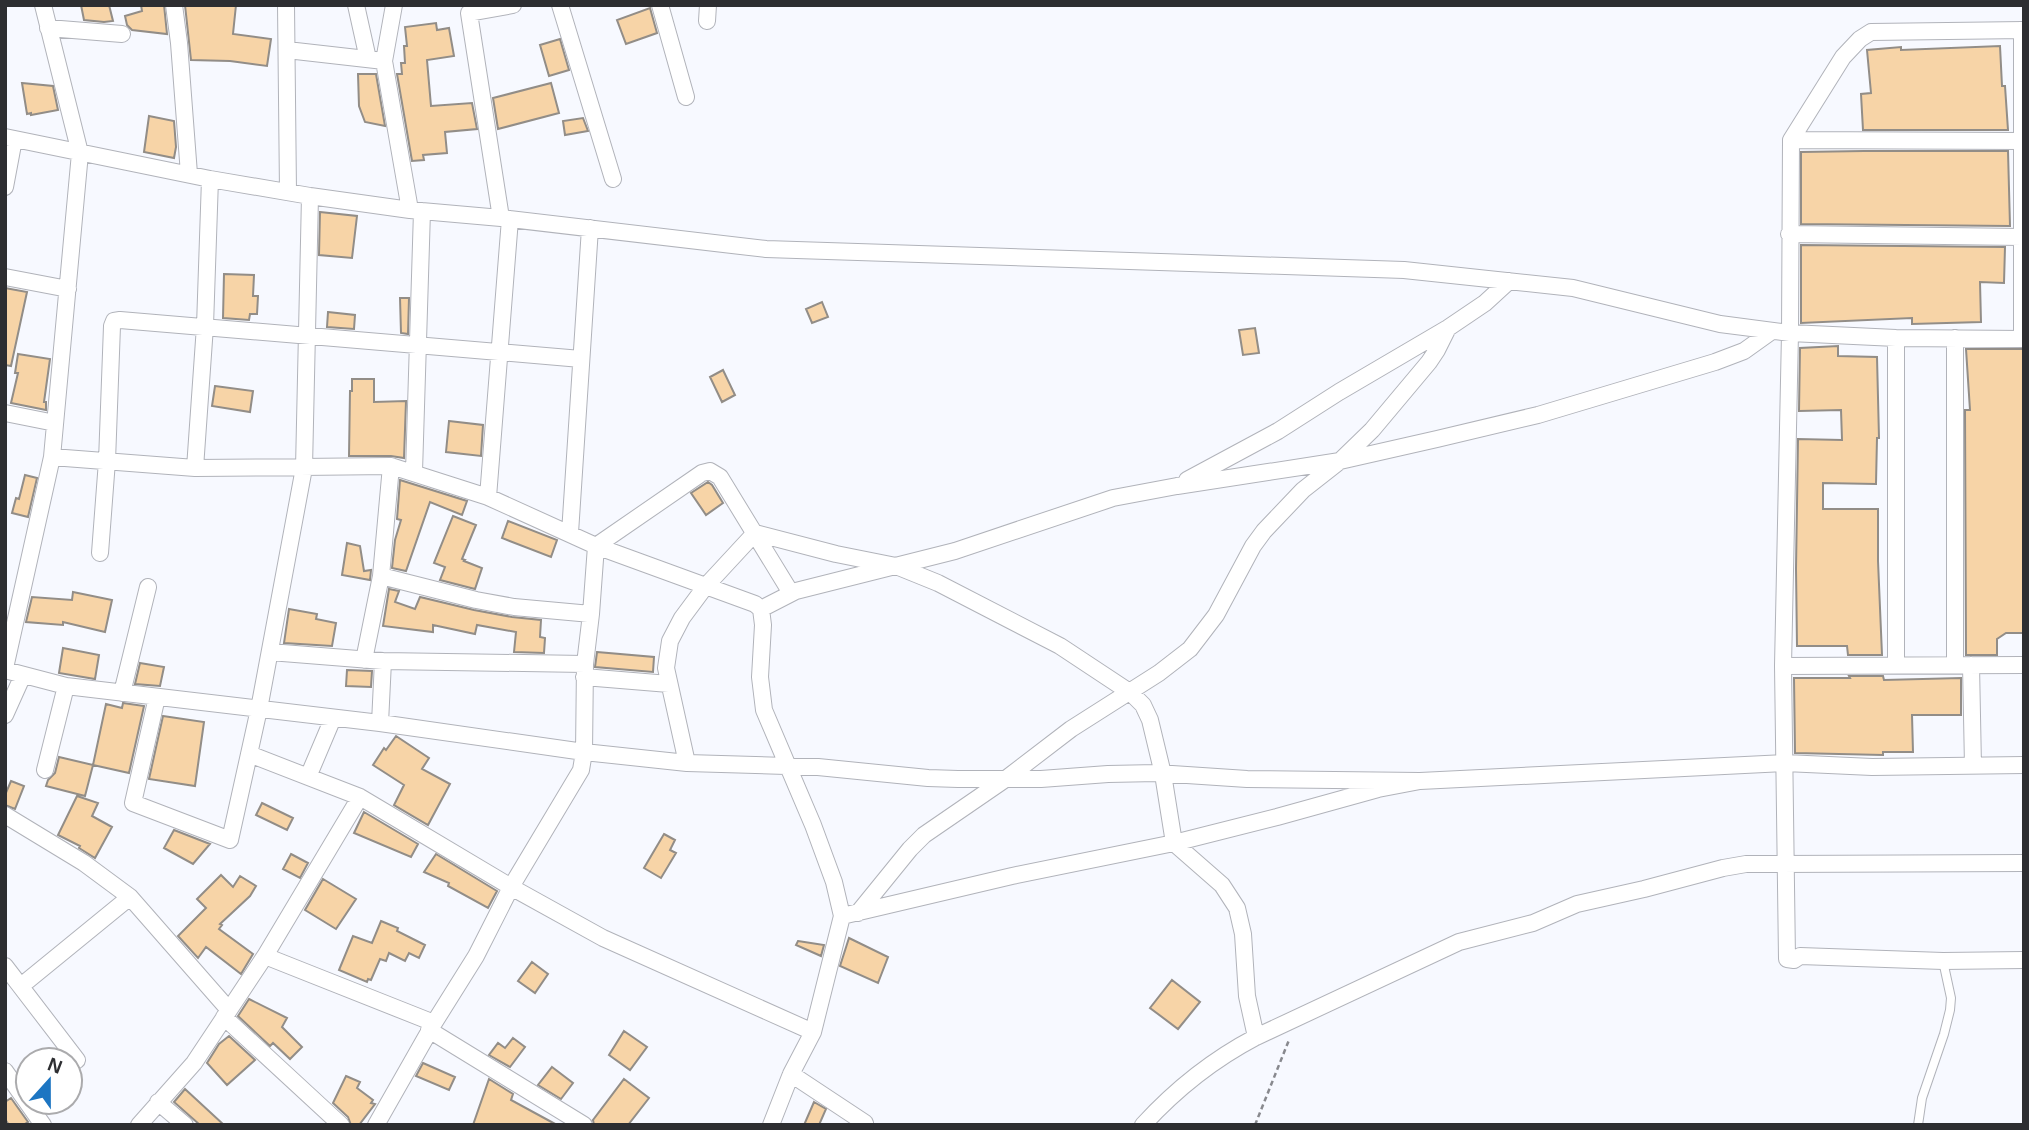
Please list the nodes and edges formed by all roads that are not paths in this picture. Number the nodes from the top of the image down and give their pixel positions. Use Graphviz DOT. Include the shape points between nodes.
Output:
graph roads {
  1 [pos="43,5"];
  2 [pos="174,5"];
  3 [pos="286,5"];
  4 [pos="356,5"];
  5 [pos="394,5"];
  6 [pos="513,5"];
  7 [pos="560,5"];
  8 [pos="660,5"];
  9 [pos="48,28"];
  10 [pos="2023,30"];
  11 [pos="122,34"];
  12 [pos="287,50"];
  13 [pos="368,59"];
  14 [pos="384,61"];
  15 [pos="686,97"];
  16 [pos="10,138"];
  17 [pos="1791,140"];
  18 [pos="2022,141"];
  19 [pos="80,153"];
  20 [pos="189,174"];
  21 [pos="210,179"];
  22 [pos="613,179"];
  23 [pos="5,187"];
  24 [pos="288,192"];
  25 [pos="310,196"];
  26 [pos="416,211"];
  27 [pos="506,218"];
  28 [pos="590,228"];
  29 [pos="1789,234"];
  30 [pos="2022,237"];
  31 [pos="5,277"];
  32 [pos="1509,281"];
  33 [pos="68,289"];
  34 [pos="205,326"];
  35 [pos="1448,328"];
  36 [pos="1772,331"];
  37 [pos="1790,333"];
  38 [pos="307,335"];
  39 [pos="1896,338"];
  40 [pos="1955,338"];
  41 [pos="2023,339"];
  42 [pos="418,345"];
  43 [pos="499,352"];
  44 [pos="581,359"];
  45 [pos="5,413"];
  46 [pos="55,424"];
  47 [pos="52,457"];
  48 [pos="107,461"];
  49 [pos="1340,461"];
  50 [pos="391,466"];
  51 [pos="195,468"];
  52 [pos="304,468"];
  53 [pos="414,472"];
  54 [pos="1177,486"];
  55 [pos="488,497"];
  56 [pos="570,533"];
  57 [pos="755,533"];
  58 [pos="596,546"];
  59 [pos="100,553"];
  60 [pos="896,566"];
  61 [pos="382,576"];
  62 [pos="148,587"];
  63 [pos="705,587"];
  64 [pos="790,593"];
  65 [pos="761,609"];
  66 [pos="591,614"];
  67 [pos="270,652"];
  68 [pos="364,660"];
  69 [pos="383,661"];
  70 [pos="1896,664"];
  71 [pos="1963,665"];
  72 [pos="2024,665"];
  73 [pos="1783,666"];
  74 [pos="5,669"];
  75 [pos="585,671"];
  76 [pos="23,675"];
  77 [pos="669,684"];
  78 [pos="65,686"];
  79 [pos="1129,691"];
  80 [pos="122,693"];
  81 [pos="157,697"];
  82 [pos="259,709"];
  83 [pos="5,715"];
  84 [pos="332,718"];
  85 [pos="380,723"];
  86 [pos="584,752"];
  87 [pos="249,754"];
  88 [pos="687,763"];
  89 [pos="1785,763"];
  90 [pos="2024,765"];
  91 [pos="789,766"];
  92 [pos="1973,766"];
  93 [pos="45,770"];
  94 [pos="1163,774"];
  95 [pos="308,777"];
  96 [pos="1007,778"];
  97 [pos="1420,781"];
  98 [pos="360,797"];
  99 [pos="5,815"];
  100 [pos="1174,843"];
  101 [pos="1785,863"];
  102 [pos="2024,863"];
  103 [pos="511,887"];
  104 [pos="130,897"];
  105 [pos="850,914"];
  106 [pos="265,956"];
  107 [pos="2024,960"];
  108 [pos="1943,961"];
  109 [pos="5,966"];
  110 [pos="21,986"];
  111 [pos="227,1013"];
  112 [pos="432,1026"];
  113 [pos="813,1032"];
  114 [pos="1256,1037"];
  115 [pos="67,1046"];
  116 [pos="792,1074"];
  117 [pos="158,1102"];
  118 [pos="865,1123"];
  119 [pos="139,1125"];
  120 [pos="185,1125"];
  121 [pos="341,1125"];
  122 [pos="376,1125"];
  123 [pos="584,1125"];
  124 [pos="771,1125"];
  125 [pos="1143,1125"];
  126 [pos="1917,1125"];
  1 -- 9 [label="street"];
  2 -- 20 [label="street"];
  3 -- 12 [label="street"];
  4 -- 13 [label="street"];
  5 -- 14 [label="street"];
  6 -- 27 [label="street" via="469,13"];
  7 -- 22 [label="street"];
  8 -- 15 [label="street"];
  9 -- 11 [label="street"];
  9 -- 19 [label="street"];
  10 -- 17 [label="street" via="1871,32 1843,57"];
  10 -- 18 [label="street"];
  12 -- 13 [label="street"];
  12 -- 24 [label="street"];
  13 -- 14 [label="street"];
  14 -- 26 [label="street"];
  16 -- 19 [label="street"];
  16 -- 23 [label="street"];
  17 -- 18 [label="street"];
  17 -- 29 [label="street"];
  18 -- 30 [label="street"];
  19 -- 20 [label="street"];
  19 -- 33 [label="street"];
  20 -- 21 [label="street"];
  21 -- 24 [label="street"];
  21 -- 34 [label="street"];
  24 -- 25 [label="street"];
  25 -- 26 [label="street"];
  25 -- 38 [label="street"];
  26 -- 27 [label="street"];
  26 -- 42 [label="street"];
  27 -- 28 [label="street"];
  27 -- 43 [label="street"];
  28 -- 32 [label="street" via="766,249 1405,270"];
  28 -- 44 [label="street"];
  29 -- 30 [label="street"];
  29 -- 37 [label="street"];
  30 -- 41 [label="street"];
  31 -- 33 [label="street"];
  32 -- 35 [label="street"];
  32 -- 36 [label="street" via="1573,288 1720,324"];
  33 -- 46 [label="street"];
  34 -- 38 [label="street"];
  34 -- 48 [label="street" via="114,321"];
  34 -- 51 [label="street"];
  35 -- 49 [label="street" via="1423,370"];
  35 -- 54 [label="street"];
  36 -- 37 [label="street"];
  36 -- 49 [label="street" via="1744,351 1664,378 1538,415"];
  37 -- 39 [label="street"];
  37 -- 73 [label="street"];
  38 -- 42 [label="street"];
  38 -- 52 [label="street"];
  39 -- 40 [label="street"];
  39 -- 70 [label="street"];
  40 -- 41 [label="street"];
  40 -- 71 [label="street"];
  42 -- 43 [label="street"];
  42 -- 53 [label="street"];
  43 -- 44 [label="street"];
  43 -- 55 [label="street"];
  44 -- 56 [label="street"];
  45 -- 46 [label="street"];
  46 -- 47 [label="street"];
  47 -- 48 [label="street"];
  47 -- 74 [label="street"];
  48 -- 51 [label="street"];
  48 -- 59 [label="street"];
  49 -- 54 [label="street"];
  49 -- 79 [label="street" via="1303,490 1264,531 1216,615 1190,649"];
  50 -- 52 [label="street"];
  50 -- 53 [label="street"];
  50 -- 61 [label="street"];
  51 -- 52 [label="street"];
  52 -- 67 [label="street"];
  53 -- 55 [label="street"];
  54 -- 60 [label="street" via="1114,498"];
  55 -- 56 [label="street"];
  56 -- 58 [label="street"];
  57 -- 58 [label="street" via="720,477 710,471"];
  57 -- 60 [label="street"];
  57 -- 63 [label="street"];
  57 -- 64 [label="street"];
  58 -- 63 [label="street"];
  58 -- 66 [label="street"];
  60 -- 64 [label="street"];
  60 -- 79 [label="street" via="1060,646"];
  61 -- 66 [label="street" via="514,607"];
  61 -- 68 [label="street"];
  62 -- 80 [label="street"];
  63 -- 65 [label="street"];
  63 -- 77 [label="street" via="670,641"];
  64 -- 65 [label="street"];
  65 -- 91 [label="street" via="761,697"];
  66 -- 75 [label="street"];
  67 -- 68 [label="street"];
  67 -- 82 [label="street"];
  68 -- 69 [label="street"];
  69 -- 75 [label="street"];
  69 -- 85 [label="street"];
  70 -- 71 [label="street"];
  70 -- 73 [label="street"];
  71 -- 72 [label="street"];
  71 -- 92 [label="street"];
  73 -- 89 [label="street"];
  74 -- 76 [label="street"];
  75 -- 77 [label="street"];
  75 -- 86 [label="street"];
  76 -- 78 [label="street"];
  76 -- 83 [label="street"];
  77 -- 88 [label="street"];
  78 -- 80 [label="street"];
  78 -- 93 [label="street"];
  79 -- 94 [label="street" via="1150,720"];
  79 -- 96 [label="street"];
  80 -- 81 [label="street"];
  81 -- 82 [label="street"];
  81 -- 87 [label="street" via="133,803 230,840"];
  82 -- 84 [label="street"];
  82 -- 87 [label="street"];
  84 -- 85 [label="street"];
  84 -- 95 [label="street"];
  85 -- 86 [label="street"];
  86 -- 88 [label="street"];
  86 -- 103 [label="street" via="581,770"];
  87 -- 95 [label="street"];
  88 -- 91 [label="street"];
  89 -- 92 [label="street"];
  89 -- 97 [label="street"];
  89 -- 101 [label="street"];
  90 -- 92 [label="street"];
  91 -- 96 [label="street" via="928,778"];
  91 -- 105 [label="street"];
  94 -- 96 [label="street"];
  94 -- 97 [label="street"];
  94 -- 100 [label="street"];
  95 -- 98 [label="street"];
  96 -- 105 [label="street" via="924,835"];
  97 -- 100 [label="street"];
  98 -- 103 [label="street"];
  98 -- 106 [label="street"];
  99 -- 104 [label="street"];
  100 -- 105 [label="street"];
  100 -- 114 [label="street" via="1222,885 1237,908"];
  101 -- 102 [label="street"];
  101 -- 108 [label="street" via="1787,959"];
  101 -- 114 [label="street" via="1723,868 1577,904 1533,923 1459,942"];
  103 -- 112 [label="street" via="476,956"];
  103 -- 113 [label="street" via="603,938"];
  104 -- 110 [label="street"];
  104 -- 111 [label="street"];
  105 -- 113 [label="street"];
  106 -- 111 [label="street"];
  106 -- 112 [label="street"];
  107 -- 108 [label="street"];
  108 -- 126 [label="lane" via="1950,1010"];
  109 -- 110 [label="street"];
  110 -- 115 [label="street"];
  111 -- 117 [label="street" via="194,1063"];
  111 -- 121 [label="street"];
  112 -- 122 [label="street"];
  112 -- 123 [label="street"];
  113 -- 116 [label="street"];
  114 -- 125 [label="street" via="1186,1085"];
  116 -- 118 [label="street"];
  116 -- 124 [label="street"];
  117 -- 119 [label="street"];
  117 -- 120 [label="street"];
}
